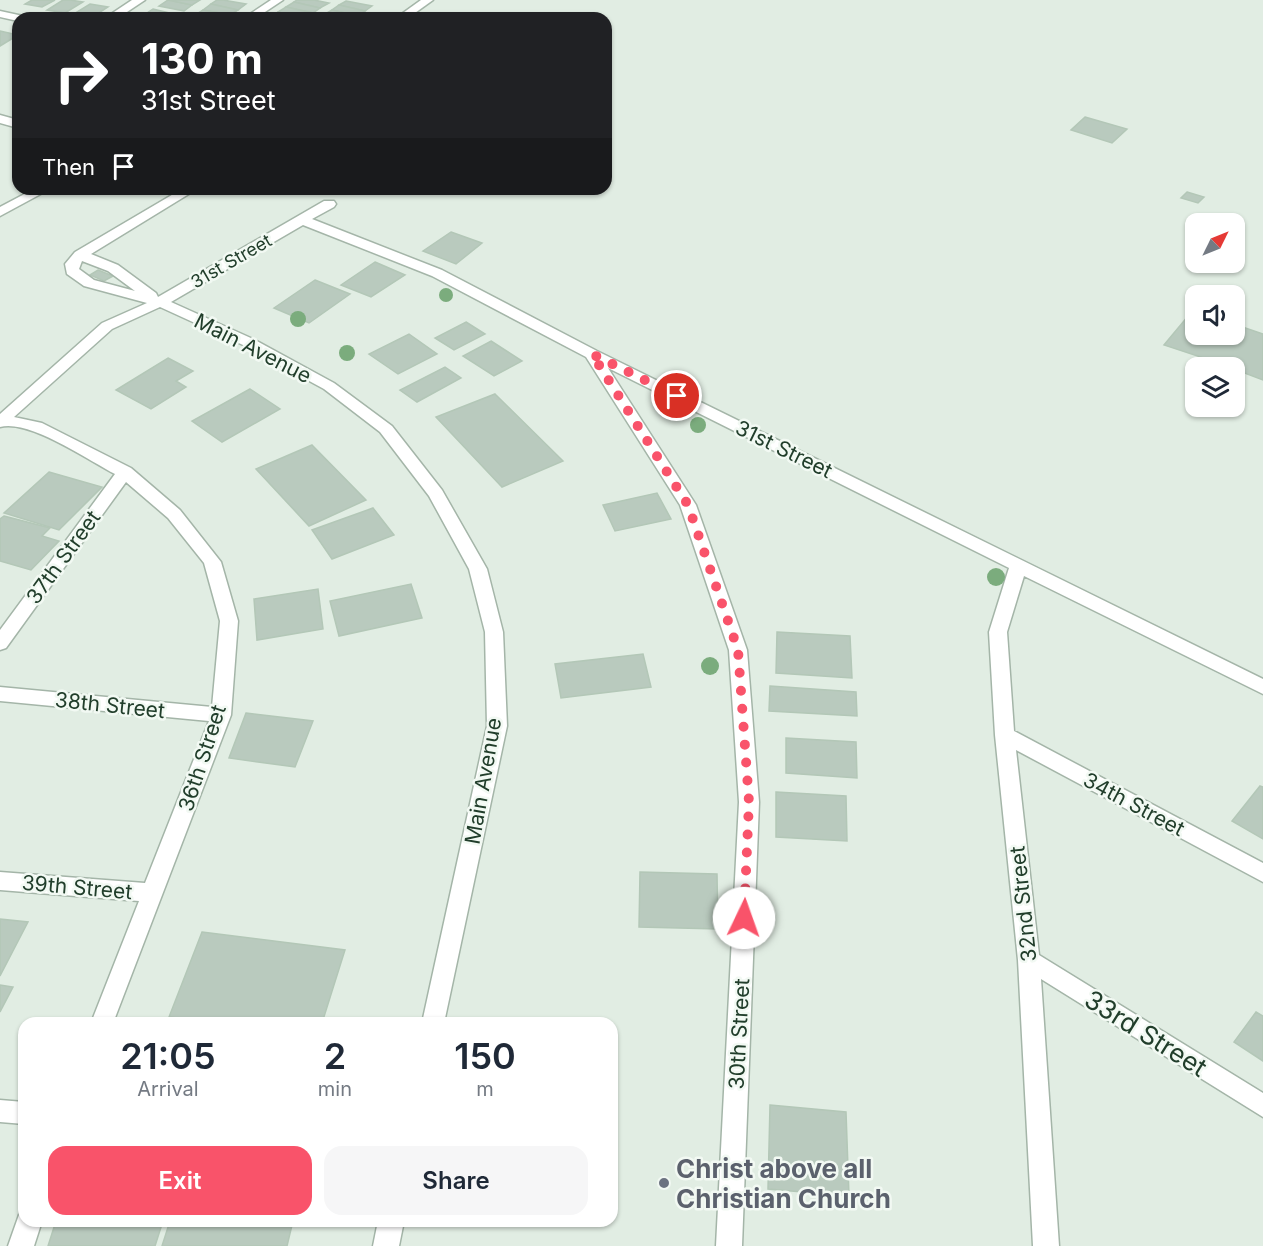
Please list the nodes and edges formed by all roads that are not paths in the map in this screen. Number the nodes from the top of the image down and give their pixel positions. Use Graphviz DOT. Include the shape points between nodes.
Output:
graph roads {
  1 [pos="140,0"];
  2 [pos="278,0"];
  3 [pos="428,0"];
  4 [pos="120,12"];
  5 [pos="259,12"];
  6 [pos="410,12"];
  7 [pos="33,195"];
  8 [pos="181,195"];
  9 [pos="329,204"];
  10 [pos="0,212"];
  11 [pos="302,220"];
  12 [pos="80,255"];
  13 [pos="160,302"];
  14 [pos="592,354"];
  15 [pos="1,421"];
  16 [pos="125,472"];
  17 [pos="1019,565"];
  18 [pos="0,643"];
  19 [pos="1263,687"];
  20 [pos="0,694"];
  21 [pos="221,715"];
  22 [pos="1005,735"];
  23 [pos="1263,873"];
  24 [pos="0,881"];
  25 [pos="154,893"];
  26 [pos="1029,960"];
  27 [pos="104,1017"];
  28 [pos="434,1017"];
  29 [pos="1263,1106"];
  30 [pos="0,1111"];
  31 [pos="18,1112"];
  32 [pos="27,1227"];
  33 [pos="390,1227"];
  34 [pos="21,1246"];
  35 [pos="386,1246"];
  36 [pos="729,1246"];
  37 [pos="1046,1246"];
  1 -- 4 [label="street"];
  2 -- 5 [label="street"];
  3 -- 6 [label="street"];
  7 -- 10 [label="street"];
  8 -- 12 [label="street"];
  9 -- 11 [label="street, 31st Street"];
  11 -- 13 [label="street, 31st Street"];
  11 -- 14 [label="street, 31st Street" via="436,273"];
  12 -- 13 [label="street, Main Avenue" via="113,268"];
  12 -- 13 [label="street, Main Avenue" via="72,264 72,272 89,283"];
  13 -- 15 [label="street, 31st Street" via="106,326"];
  13 -- 28 [label="street, Main Avenue" via="248,342 329,386 386,429 436,494 478,569 494,632 497,726"];
  14 -- 17 [label="street, 31st Street"];
  14 -- 36 [label="street, 30th Street" via="688,505 738,650 749,802"];
  15 -- 16 [label="street, 36th Street" via="36,426"];
  16 -- 18 [label="street, 37th Street"];
  16 -- 21 [label="street, 36th Street" via="174,514 212,562 229,621"];
  17 -- 19 [label="street, 31st Street"];
  17 -- 22 [label="street, 32nd Street" via="998,632"];
  20 -- 21 [label="street, 38th Street"];
  21 -- 25 [label="street, 36th Street"];
  22 -- 23 [label="street, 34th Street"];
  22 -- 26 [label="street, 32nd Street"];
  24 -- 25 [label="street, 39th Street"];
  25 -- 27 [label="street, 36th Street"];
  26 -- 29 [label="street, 33rd Street"];
  26 -- 37 [label="street, 32nd Street"];
  30 -- 31 [label="street"];
  32 -- 34 [label="street"];
  33 -- 35 [label="street"];
}
